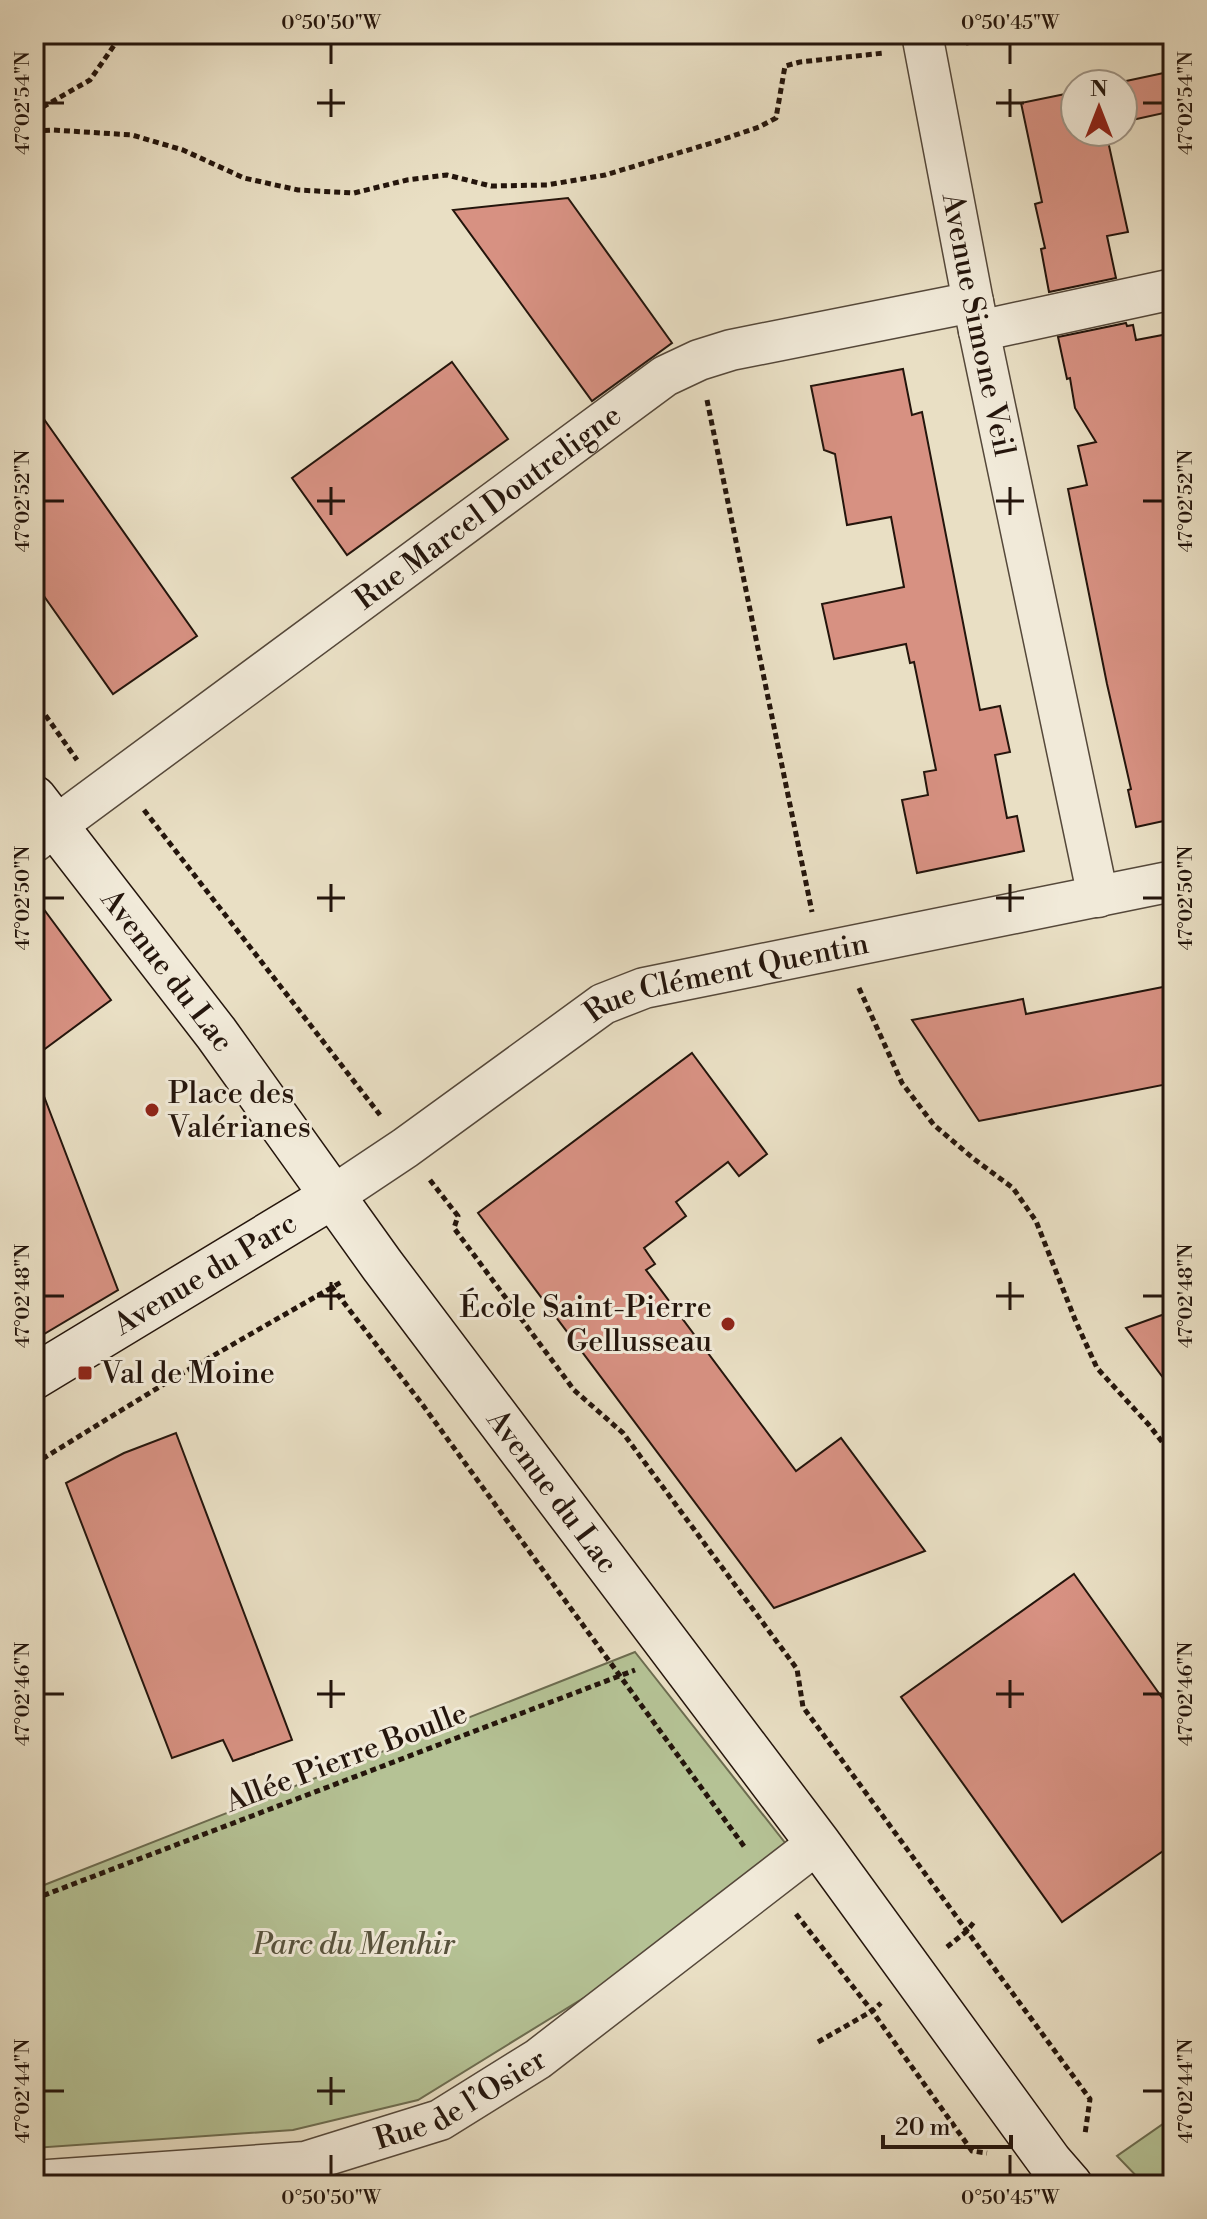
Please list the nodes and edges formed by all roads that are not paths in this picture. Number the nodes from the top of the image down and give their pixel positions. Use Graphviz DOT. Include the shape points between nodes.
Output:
graph roads {
  1 [pos="923,41"];
  2 [pos="1173,289"];
  3 [pos="976,316"];
  4 [pos="41,822"];
  5 [pos="1173,881"];
  6 [pos="1098,897"];
  7 [pos="333,1196"];
  8 [pos="34,1377"];
  9 [pos="818,1843"];
  10 [pos="34,2181"];
  11 [pos="1070,2185"];
  1 -- 3 [label="street, Avenue Simone Veil"];
  2 -- 3 [label="street, Rue Marcel Doutreligne"];
  3 -- 4 [label="street, Rue Marcel Doutreligne" via="731,350 665,376 119,777"];
  3 -- 6 [label="street, Avenue Simone Veil"];
  4 -- 7 [label="street, Avenue du Lac" via="216,1033"];
  5 -- 6 [label="street, Rue Clément Quentin"];
  6 -- 7 [label="street, Rue Clément Quentin" via="644,988 603,1004"];
  7 -- 8 [label="street, Avenue du Parc"];
  7 -- 9 [label="street, Avenue du Lac"];
  9 -- 10 [label="street, Rue de l’Osier" via="538,2059 440,2120 305,2162"];
  9 -- 11 [label="street, Avenue du Lac"];
}
